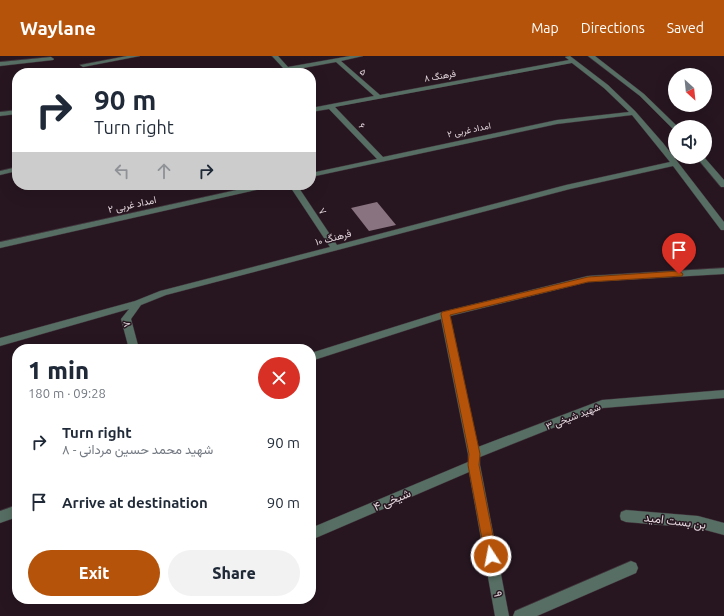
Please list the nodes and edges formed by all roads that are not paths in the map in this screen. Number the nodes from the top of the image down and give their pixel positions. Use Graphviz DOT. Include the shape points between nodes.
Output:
graph roads {
  1 [pos="137,56"];
  2 [pos="275,56"];
  3 [pos="360,56"];
  4 [pos="566,56"];
  5 [pos="590,56"];
  6 [pos="51,59"];
  7 [pos="337,60"];
  8 [pos="573,61"];
  9 [pos="0,64"];
  10 [pos="83,65"];
  11 [pos="286,68"];
  12 [pos="293,68"];
  13 [pos="377,96"];
  14 [pos="330,106"];
  15 [pos="316,109"];
  16 [pos="12,113"];
  17 [pos="633,113"];
  18 [pos="0,114"];
  19 [pos="668,121"];
  20 [pos="668,154"];
  21 [pos="381,159"];
  22 [pos="671,164"];
  23 [pos="676,164"];
  24 [pos="706,164"];
  25 [pos="12,170"];
  26 [pos="0,173"];
  27 [pos="316,175"];
  28 [pos="724,185"];
  29 [pos="247,190"];
  30 [pos="296,190"];
  31 [pos="724,228"];
  32 [pos="0,245"];
  33 [pos="335,248"];
  34 [pos="724,271"];
  35 [pos="138,303"];
  36 [pos="445,314"];
  37 [pos="0,342"];
  38 [pos="133,344"];
  39 [pos="316,355"];
  40 [pos="724,394"];
  41 [pos="474,459"];
  42 [pos="12,513"];
  43 [pos="626,516"];
  44 [pos="0,517"];
  45 [pos="724,529"];
  46 [pos="316,532"];
  47 [pos="631,568"];
  48 [pos="502,616"];
  49 [pos="520,616"];
  1 -- 10 [label="street"];
  2 -- 11 [label="street"];
  3 -- 7 [label="street"];
  4 -- 8 [label="street"];
  5 -- 19 [label="street" via="642,95"];
  6 -- 9 [label="street"];
  7 -- 12 [label="street"];
  7 -- 13 [label="street, ۵"];
  8 -- 13 [label="street, فرهنگ ۸"];
  8 -- 17 [label="street" via="618,97"];
  13 -- 14 [label="street, فرهنگ ۸"];
  14 -- 15 [label="street, فرهنگ ۸"];
  14 -- 21 [label="street, ۶"];
  16 -- 18 [label="street"];
  17 -- 20 [label="street"];
  17 -- 21 [label="street, امداد غربی ۲" via="557,122"];
  21 -- 27 [label="street, امداد غربی ۲"];
  22 -- 33 [label="street, فرهنگ ۱۰" via="569,187"];
  23 -- 31 [label="street"];
  24 -- 28 [label="street"];
  25 -- 26 [label="street"];
  29 -- 32 [label="street, امداد غربی ۲"];
  30 -- 33 [label="street, ۷"];
  33 -- 35 [label="street, فرهنگ ۱۰" via="163,293"];
  34 -- 36 [label="street" via="588,279"];
  35 -- 37 [label="street, فرهنگ ۱۰"];
  35 -- 38 [label="street, ۸" via="126,319"];
  36 -- 39 [label="street"];
  36 -- 41 [label="street, ۹"];
  40 -- 41 [label="street, شهید شیخی ۳" via="602,404"];
  41 -- 46 [label="street, شیخی ۴"];
  41 -- 48 [label="street, ۹"];
  42 -- 44 [label="street"];
  43 -- 45 [label="street, بن بست امید" via="698,522"];
  47 -- 49 [label="street"];
}
